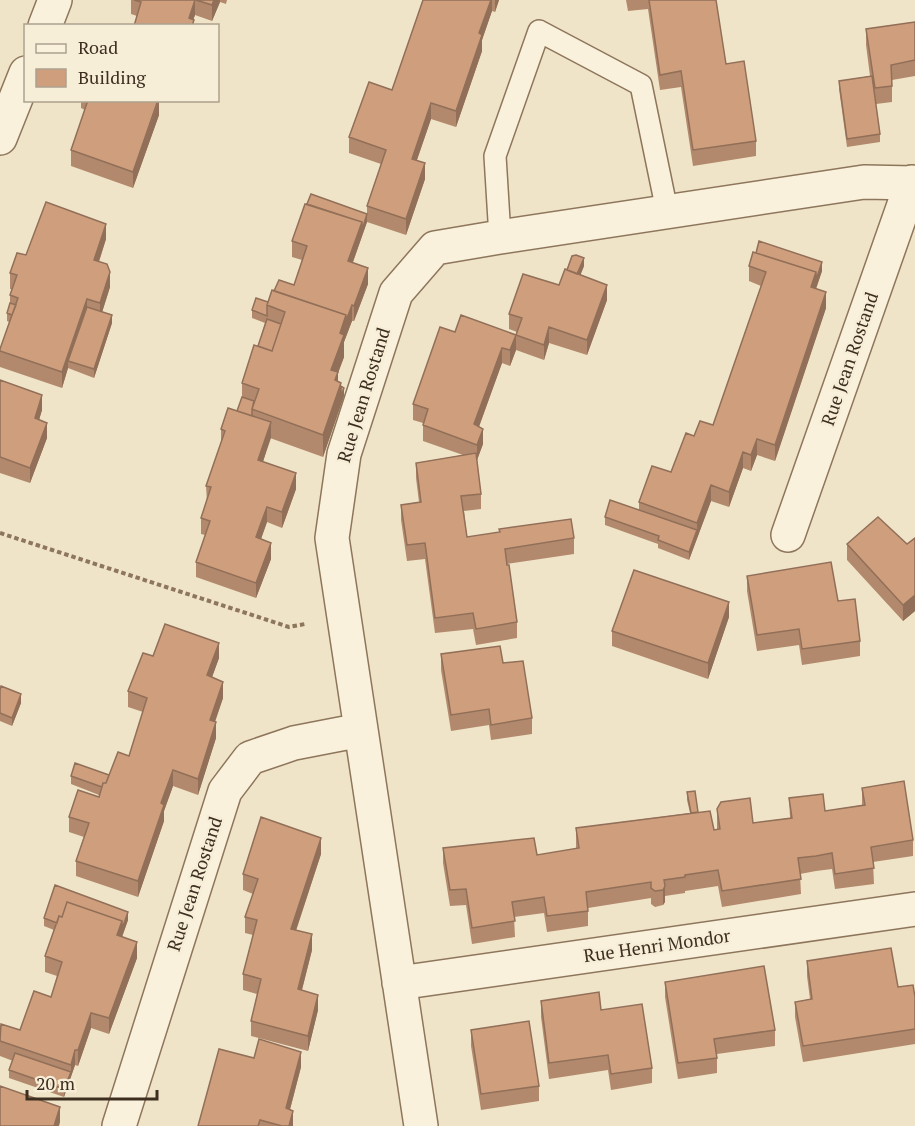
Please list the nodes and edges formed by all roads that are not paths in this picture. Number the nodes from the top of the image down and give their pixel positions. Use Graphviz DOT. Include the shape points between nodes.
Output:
graph roads {
  1 [pos="55,0"];
  2 [pos="46,24"];
  3 [pos="24,79"];
  4 [pos="0,138"];
  5 [pos="913,183"];
  6 [pos="667,211"];
  7 [pos="500,237"];
  8 [pos="788,536"];
  9 [pos="361,730"];
  10 [pos="915,909"];
  11 [pos="399,983"];
  12 [pos="119,1126"];
  13 [pos="421,1126"];
  1 -- 2 [label="street"];
  3 -- 4 [label="street"];
  5 -- 6 [label="street, Rue Jean Rostand" via="864,182"];
  5 -- 8 [label="street, Rue Jean Rostand"];
  6 -- 7 [label="street, Rue Jean Rostand"];
  6 -- 7 [label="lane" via="641,85 539,31 495,156"];
  7 -- 9 [label="street, Rue Jean Rostand" via="435,248 396,293 344,454 332,538"];
  9 -- 11 [label="street, Rue Jean Rostand"];
  9 -- 12 [label="street, Rue Jean Rostand" via="294,743 250,758 225,791"];
  10 -- 11 [label="street, Rue Henri Mondor"];
  11 -- 13 [label="street, Rue Jean Rostand"];
}
